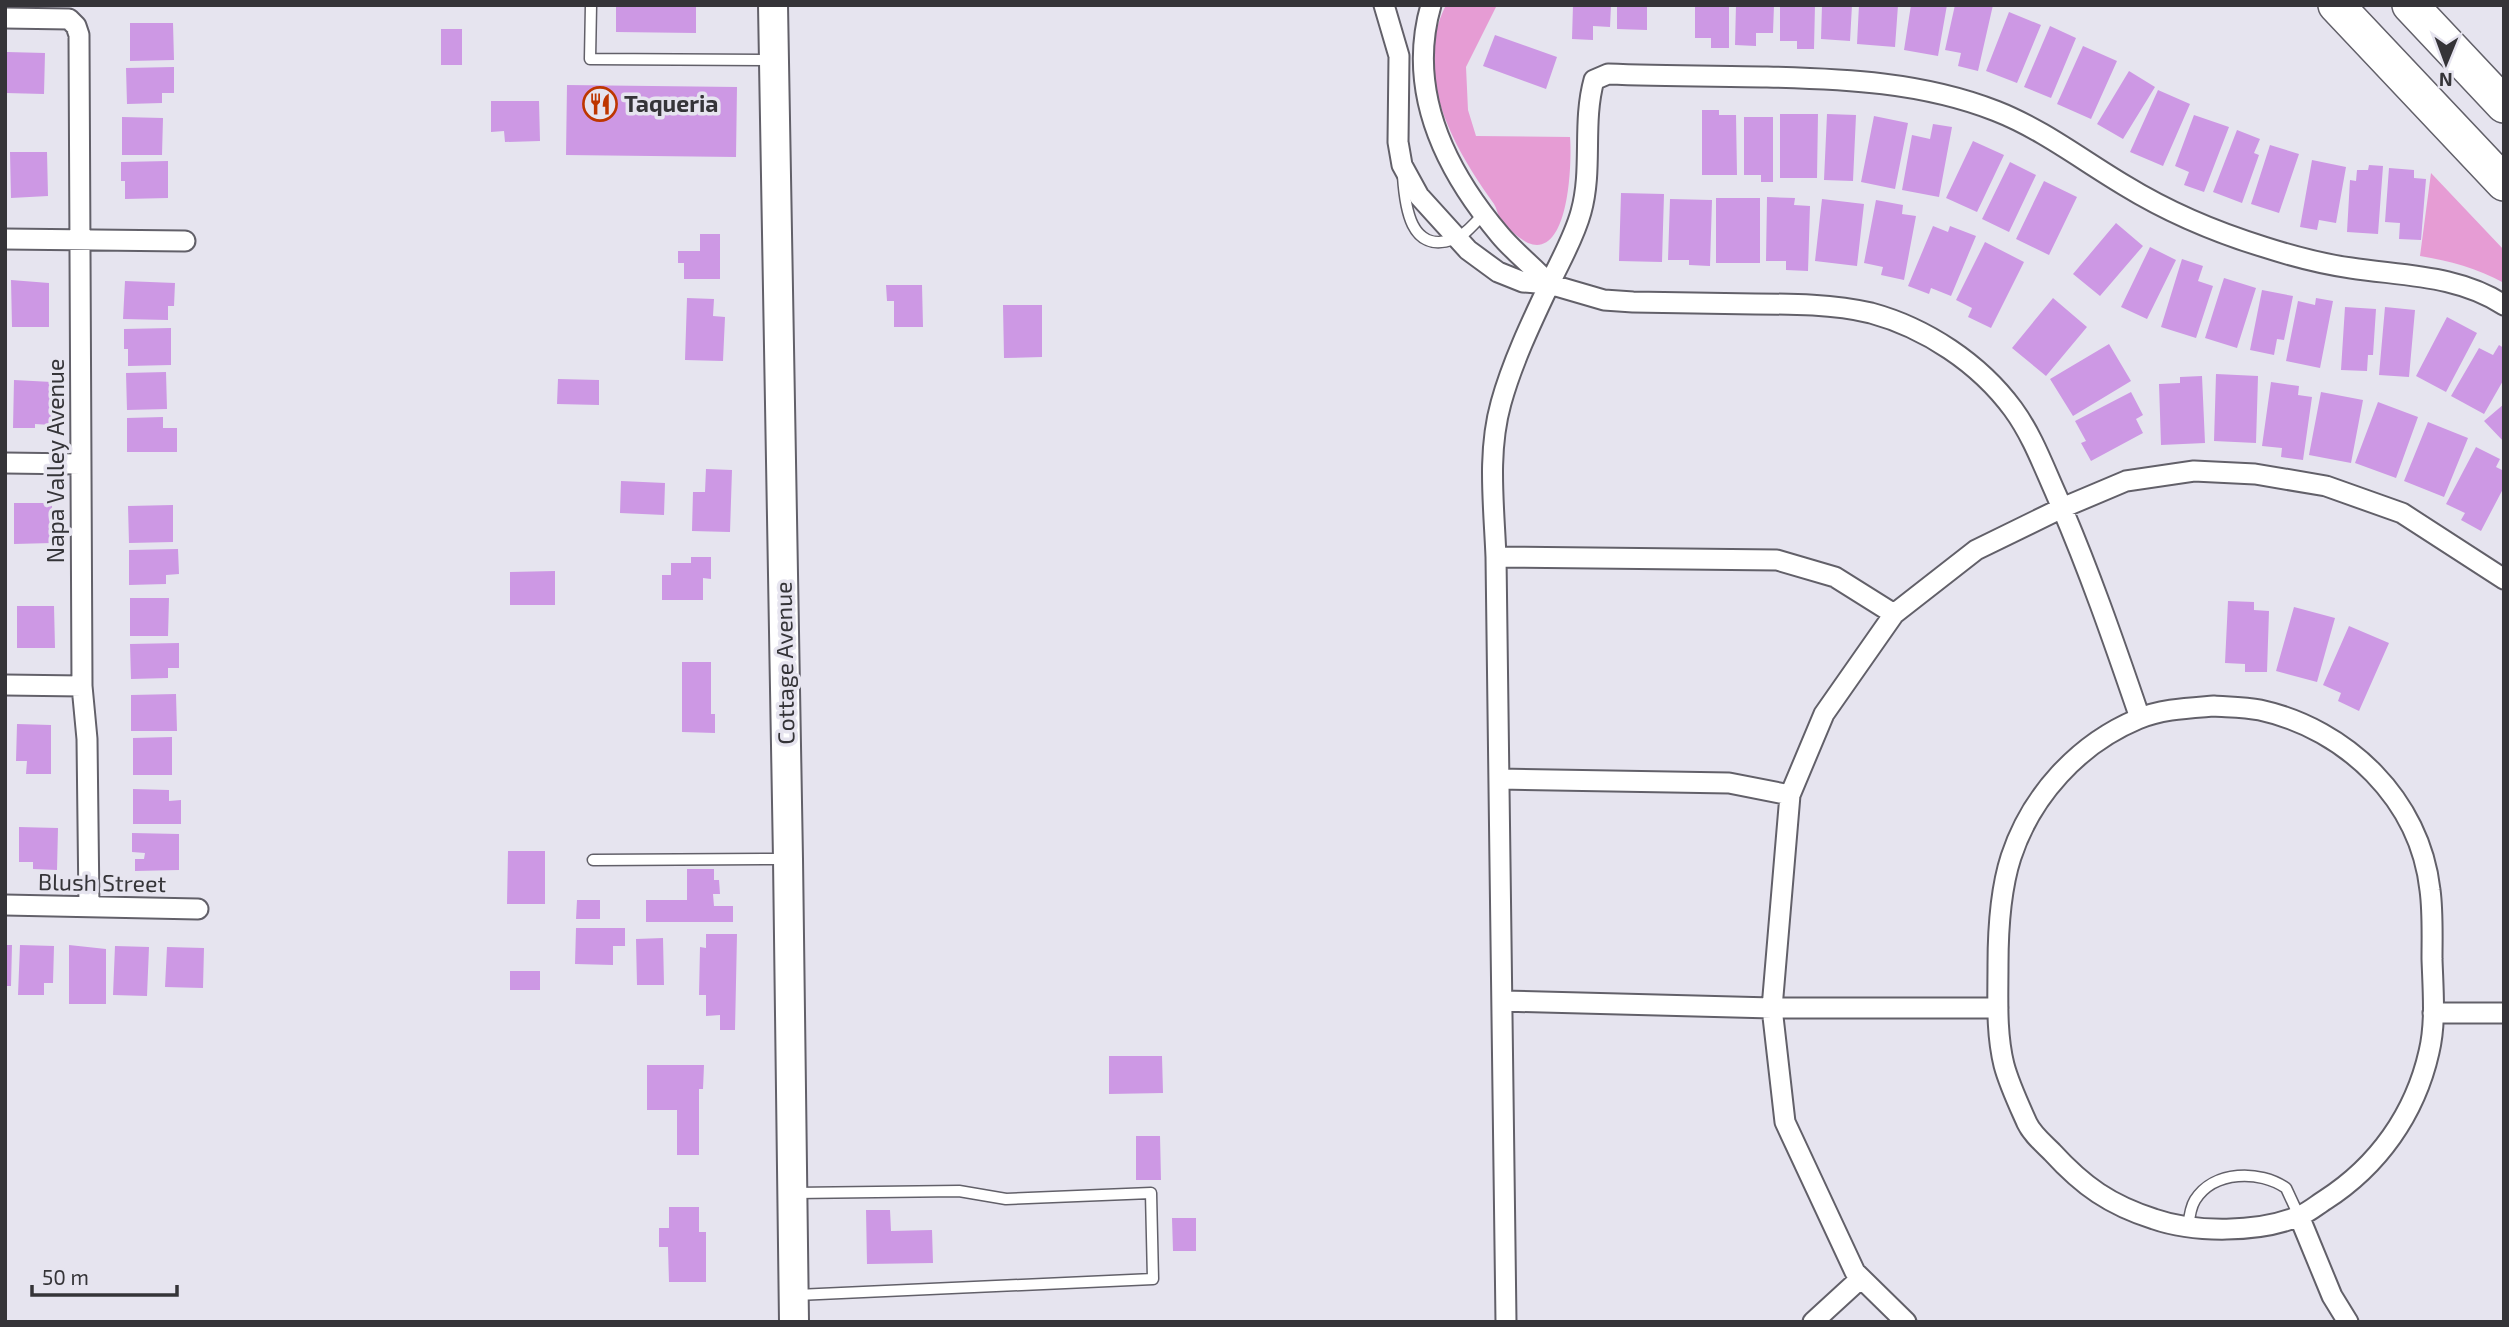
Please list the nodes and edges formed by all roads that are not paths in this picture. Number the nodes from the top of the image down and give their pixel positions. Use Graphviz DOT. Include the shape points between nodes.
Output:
graph roads {
  1 [pos="591,5"];
  2 [pos="773,5"];
  3 [pos="1384,5"];
  4 [pos="1432,5"];
  5 [pos="2336,5"];
  6 [pos="2410,5"];
  7 [pos="5,18"];
  8 [pos="772,60"];
  9 [pos="2504,105"];
  10 [pos="2504,183"];
  11 [pos="1483,215"];
  12 [pos="5,239"];
  13 [pos="1457,239"];
  14 [pos="80,240"];
  15 [pos="185,241"];
  16 [pos="1549,284"];
  17 [pos="2504,305"];
  18 [pos="5,463"];
  19 [pos="81,464"];
  20 [pos="2062,508"];
  21 [pos="1496,557"];
  22 [pos="2504,579"];
  23 [pos="1894,614"];
  24 [pos="5,685"];
  25 [pos="82,686"];
  26 [pos="2140,718"];
  27 [pos="1499,779"];
  28 [pos="1790,795"];
  29 [pos="788,859"];
  30 [pos="593,860"];
  31 [pos="5,905"];
  32 [pos="89,906"];
  33 [pos="198,909"];
  34 [pos="1502,1001"];
  35 [pos="1772,1008"];
  36 [pos="1998,1008"];
  37 [pos="2433,1013"];
  38 [pos="2504,1013"];
  39 [pos="792,1193"];
  40 [pos="2299,1216"];
  41 [pos="2188,1228"];
  42 [pos="1861,1278"];
  43 [pos="794,1309"];
  44 [pos="1506,1322"];
  45 [pos="1813,1322"];
  46 [pos="1906,1322"];
  47 [pos="2348,1322"];
  1 -- 8 [label="lane" via="590,59"];
  2 -- 8 [label="street, Cottage Avenue"];
  3 -- 13 [label="street" via="1399,56 1402,165 1419,196"];
  4 -- 11 [label="street" via="1424,35 1424,92 1452,164"];
  5 -- 10 [label="highway"];
  6 -- 9 [label="highway"];
  7 -- 14 [label="street, Napa Valley Avenue" via="69,19 76,26"];
  8 -- 29 [label="street, Cottage Avenue"];
  11 -- 13 [label="lane"];
  11 -- 16 [label="street"];
  12 -- 14 [label="street"];
  13 -- 16 [label="street" via="1498,272 1523,282"];
  14 -- 15 [label="street"];
  14 -- 19 [label="street, Napa Valley Avenue"];
  16 -- 17 [label="street" via="1581,212 1594,80 1608,74 1813,78 1869,81 1954,97 1997,111 2163,208 2217,232 2305,259 2439,279"];
  16 -- 20 [label="street" via="1604,300 1810,304 1845,308 1902,324 1948,348 1995,388 2030,436"];
  16 -- 21 [label="street" via="1500,405 1492,460"];
  18 -- 19 [label="street"];
  19 -- 25 [label="street, Napa Valley Avenue"];
  20 -- 22 [label="street" via="2126,481 2194,471 2255,474 2326,486 2402,513"];
  20 -- 23 [label="street" via="1976,550"];
  20 -- 26 [label="street"];
  21 -- 23 [label="street" via="1777,561 1835,577"];
  21 -- 27 [label="street"];
  23 -- 28 [label="street" via="1824,714"];
  24 -- 25 [label="street"];
  25 -- 32 [label="street, Napa Valley Avenue" via="88,738"];
  26 -- 36 [label="street" via="2070,762 2040,797 2024,827 2010,859 2002,901"];
  26 -- 37 [label="street" via="2214,706 2259,710 2304,724 2342,744 2379,777 2403,810 2418,842 2430,887"];
  27 -- 28 [label="street" via="1729,783"];
  27 -- 34 [label="street"];
  28 -- 35 [label="street"];
  29 -- 30 [label="lane"];
  29 -- 39 [label="street, Cottage Avenue"];
  31 -- 32 [label="street, Blush Street"];
  32 -- 33 [label="street, Blush Street"];
  34 -- 35 [label="street"];
  34 -- 44 [label="street"];
  35 -- 36 [label="street"];
  35 -- 42 [label="street" via="1785,1122"];
  36 -- 41 [label="street" via="2004,1067 2029,1128 2071,1174 2097,1194 2127,1210"];
  37 -- 38 [label="street"];
  37 -- 40 [label="street" via="2422,1079 2395,1135 2352,1182"];
  39 -- 43 [label="street, Cottage Avenue"];
  39 -- 43 [label="lane" via="959,1191 1006,1199 1151,1193 1153,1279"];
  40 -- 41 [label="street" via="2240,1228"];
  40 -- 41 [label="lane" via="2287,1188 2246,1175 2228,1178 2200,1193 2193,1202"];
  40 -- 47 [label="street" via="2332,1296"];
  42 -- 45 [label="street"];
  42 -- 46 [label="street"];
}
